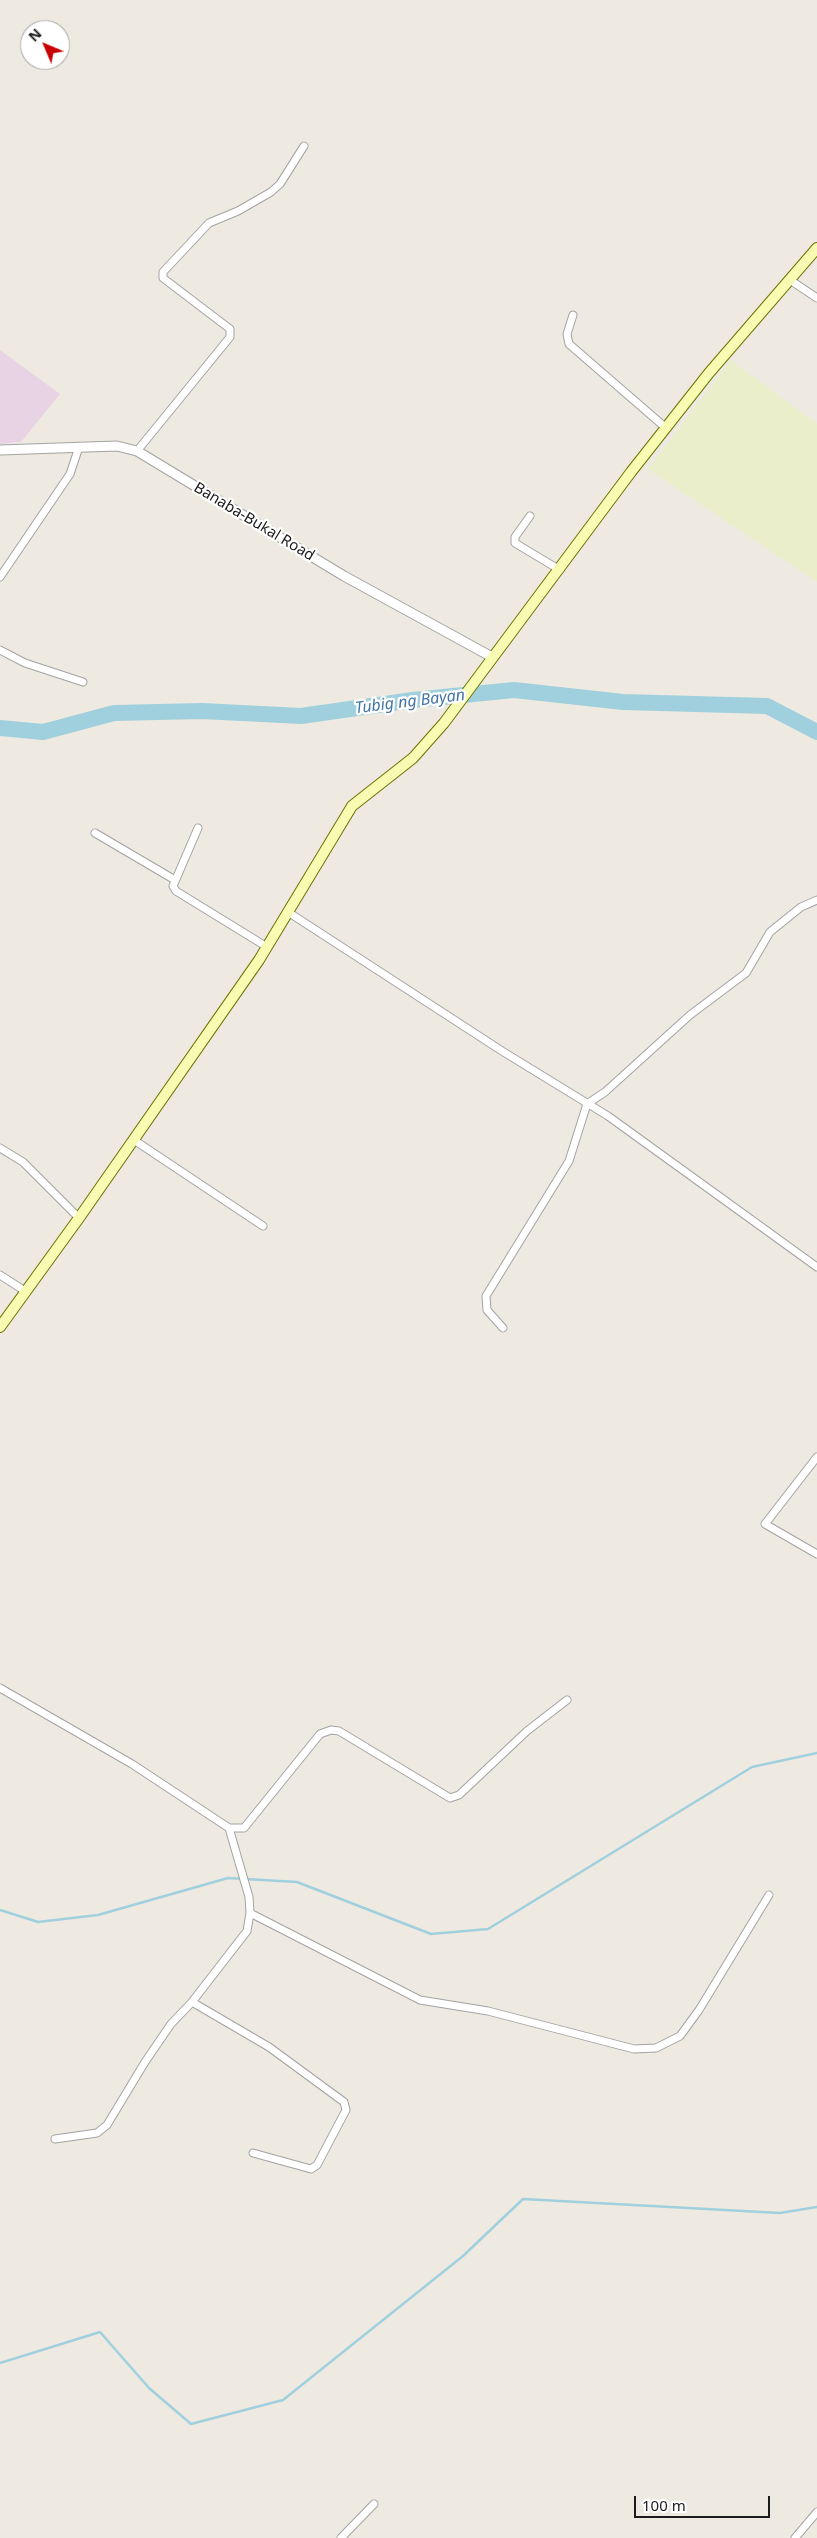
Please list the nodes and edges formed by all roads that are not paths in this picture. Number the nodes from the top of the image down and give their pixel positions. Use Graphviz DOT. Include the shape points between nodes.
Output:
graph roads {
  1 [pos="304,146"];
  2 [pos="817,248"];
  3 [pos="790,280"];
  4 [pos="817,298"];
  5 [pos="573,315"];
  6 [pos="666,428"];
  7 [pos="79,447"];
  8 [pos="0,450"];
  9 [pos="138,451"];
  10 [pos="530,516"];
  11 [pos="560,570"];
  12 [pos="0,577"];
  13 [pos="0,650"];
  14 [pos="492,657"];
  15 [pos="83,682"];
  16 [pos="198,828"];
  17 [pos="95,833"];
  18 [pos="175,880"];
  19 [pos="817,900"];
  20 [pos="288,912"];
  21 [pos="268,946"];
  22 [pos="587,1104"];
  23 [pos="134,1140"];
  24 [pos="0,1148"];
  25 [pos="79,1218"];
  26 [pos="264,1226"];
  27 [pos="817,1267"];
  28 [pos="0,1275"];
  29 [pos="25,1291"];
  30 [pos="0,1326"];
  31 [pos="503,1328"];
  32 [pos="817,1457"];
  33 [pos="817,1554"];
  34 [pos="0,1688"];
  35 [pos="567,1700"];
  36 [pos="229,1828"];
  37 [pos="769,1895"];
  38 [pos="250,1913"];
  39 [pos="192,2002"];
  40 [pos="55,2139"];
  41 [pos="253,2153"];
  42 [pos="374,2504"];
  43 [pos="817,2512"];
  44 [pos="341,2538"];
  45 [pos="795,2538"];
  1 -- 9 [label="street" via="272,192 209,223 163,272 164,278 230,329 230,337"];
  2 -- 3 [label="main road"];
  3 -- 4 [label="street"];
  3 -- 6 [label="main road"];
  5 -- 6 [label="street" via="567,334 569,344"];
  6 -- 11 [label="main road"];
  7 -- 8 [label="street, Banaba-Bukal Road"];
  7 -- 9 [label="street, Banaba-Bukal Road" via="117,446"];
  7 -- 12 [label="street" via="70,474"];
  9 -- 14 [label="street, Banaba-Bukal Road" via="344,576"];
  10 -- 11 [label="street" via="514,537 515,543"];
  11 -- 14 [label="main road"];
  13 -- 15 [label="street" via="25,663"];
  14 -- 20 [label="main road" via="413,758 352,806"];
  16 -- 18 [label="street"];
  17 -- 18 [label="street"];
  18 -- 21 [label="street" via="173,886 176,891"];
  19 -- 22 [label="street" via="801,907 770,932 746,973 690,1015 605,1092"];
  20 -- 21 [label="main road"];
  20 -- 22 [label="street"];
  21 -- 23 [label="main road"];
  22 -- 27 [label="street"];
  22 -- 31 [label="street" via="569,1161 486,1296 487,1310"];
  23 -- 25 [label="main road"];
  23 -- 26 [label="street"];
  24 -- 25 [label="street" via="23,1162"];
  25 -- 29 [label="main road"];
  28 -- 29 [label="street"];
  29 -- 30 [label="main road"];
  32 -- 33 [label="street" via="765,1524"];
  34 -- 36 [label="street" via="132,1764"];
  35 -- 36 [label="street" via="527,1731 459,1795 450,1798 340,1732 331,1730 320,1734 244,1828"];
  36 -- 38 [label="street" via="244,1874"];
  37 -- 38 [label="street" via="680,2036 656,2048 634,2049 488,2011 420,2000"];
  38 -- 39 [label="street" via="246,1931"];
  39 -- 40 [label="street" via="171,2024 150,2054 108,2125 97,2133"];
  39 -- 41 [label="street" via="269,2047 344,2102 346,2110 317,2165 311,2169"];
  42 -- 44 [label="street"];
  43 -- 45 [label="street"];
}
